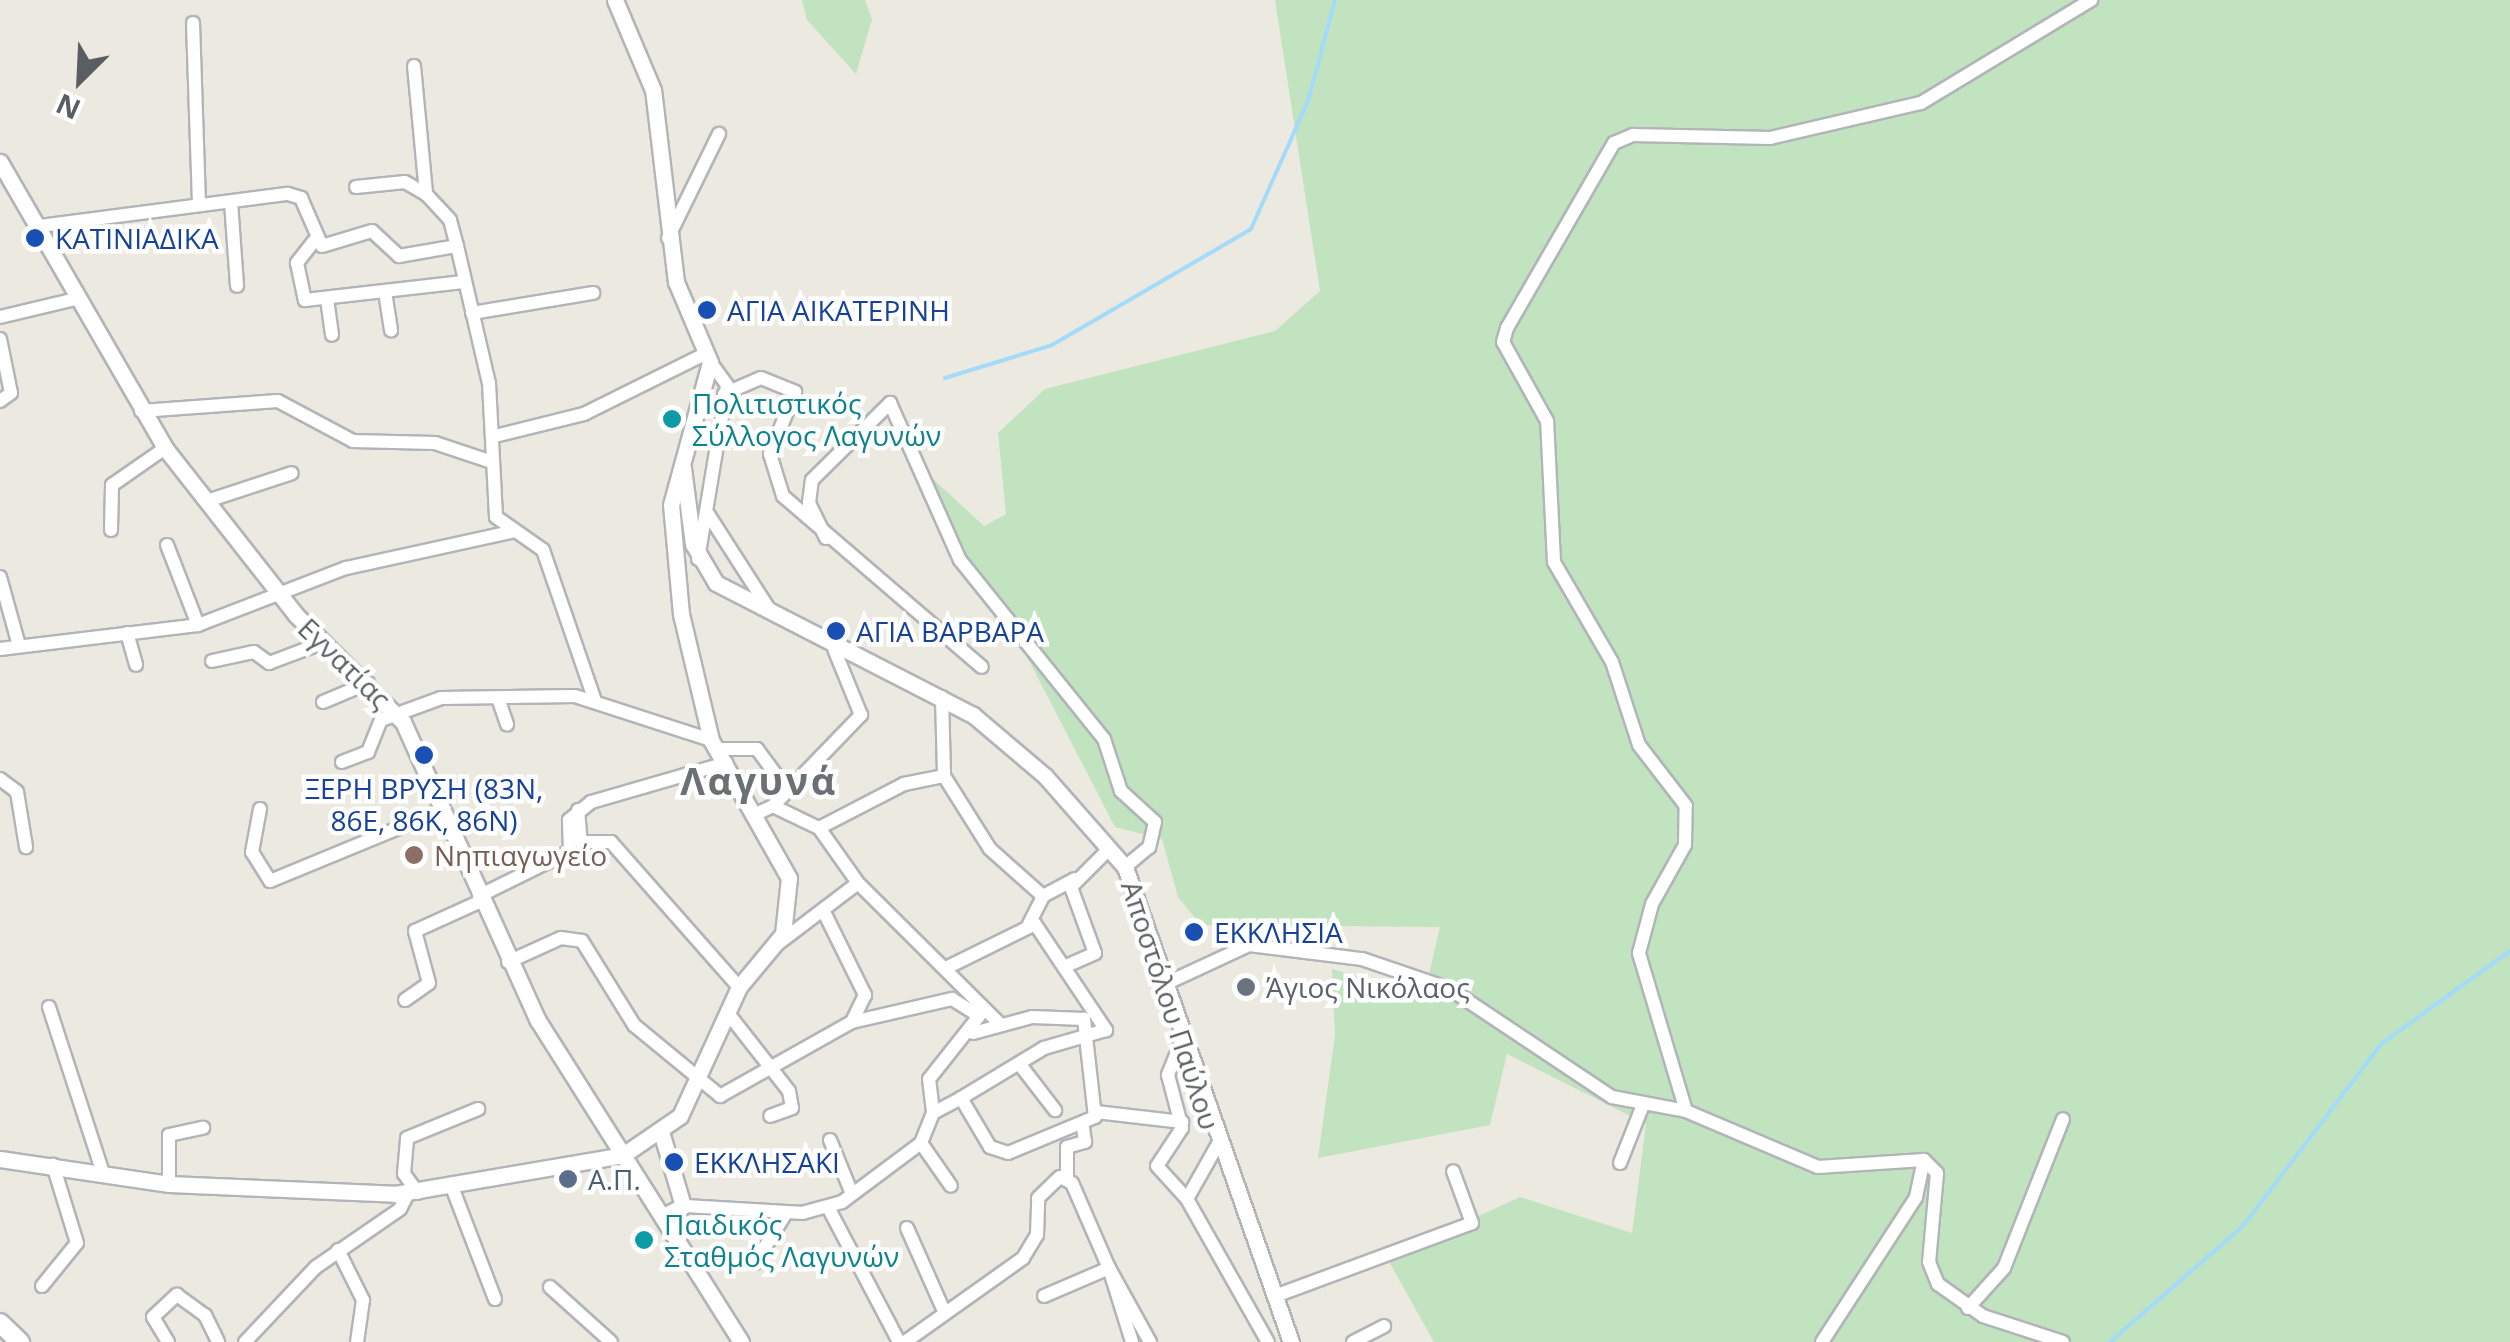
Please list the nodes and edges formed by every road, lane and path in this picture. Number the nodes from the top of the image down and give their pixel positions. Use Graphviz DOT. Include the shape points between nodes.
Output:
graph roads {
  1 [pos="615,0"];
  2 [pos="2091,0"];
  3 [pos="193,22"];
  4 [pos="414,66"];
  5 [pos="719,134"];
  6 [pos="0,162"];
  7 [pos="356,187"];
  8 [pos="426,194"];
  9 [pos="231,202"];
  10 [pos="198,204"];
  11 [pos="40,226"];
  12 [pos="667,239"];
  13 [pos="314,241"];
  14 [pos="456,246"];
  15 [pos="463,282"];
  16 [pos="237,286"];
  17 [pos="384,292"];
  18 [pos="593,292"];
  19 [pos="80,298"];
  20 [pos="327,299"];
  21 [pos="472,313"];
  22 [pos="0,316"];
  23 [pos="391,331"];
  24 [pos="332,335"];
  25 [pos="0,340"];
  26 [pos="709,358"];
  27 [pos="724,394"];
  28 [pos="0,401"];
  29 [pos="142,411"];
  30 [pos="496,436"];
  31 [pos="165,448"];
  32 [pos="492,462"];
  33 [pos="683,464"];
  34 [pos="292,473"];
  35 [pos="207,501"];
  36 [pos="708,514"];
  37 [pos="111,530"];
  38 [pos="511,532"];
  39 [pos="826,538"];
  40 [pos="166,545"];
  41 [pos="698,559"];
  42 [pos="0,577"];
  43 [pos="280,596"];
  44 [pos="774,617"];
  45 [pos="198,625"];
  46 [pos="126,634"];
  47 [pos="18,642"];
  48 [pos="322,643"];
  49 [pos="0,649"];
  50 [pos="834,649"];
  51 [pos="212,662"];
  52 [pos="136,665"];
  53 [pos="982,667"];
  54 [pos="368,682"];
  55 [pos="942,697"];
  56 [pos="498,698"];
  57 [pos="595,701"];
  58 [pos="323,702"];
  59 [pos="397,713"];
  60 [pos="507,724"];
  61 [pos="718,751"];
  62 [pos="342,762"];
  63 [pos="944,776"];
  64 [pos="0,779"];
  65 [pos="788,792"];
  66 [pos="260,809"];
  67 [pos="765,809"];
  68 [pos="440,811"];
  69 [pos="818,828"];
  70 [pos="577,842"];
  71 [pos="26,848"];
  72 [pos="1108,850"];
  73 [pos="1125,867"];
  74 [pos="1075,879"];
  75 [pos="858,883"];
  76 [pos="1043,896"];
  77 [pos="480,898"];
  78 [pos="823,910"];
  79 [pos="1028,924"];
  80 [pos="775,946"];
  81 [pos="508,962"];
  82 [pos="948,967"];
  83 [pos="1064,967"];
  84 [pos="1165,984"];
  85 [pos="739,987"];
  86 [pos="970,990"];
  87 [pos="405,1000"];
  88 [pos="952,1000"];
  89 [pos="49,1007"];
  90 [pos="726,1012"];
  91 [pos="852,1022"];
  92 [pos="999,1023"];
  93 [pos="970,1034"];
  94 [pos="1086,1038"];
  95 [pos="1182,1040"];
  96 [pos="1020,1066"];
  97 [pos="775,1067"];
  98 [pos="703,1078"];
  99 [pos="960,1098"];
  100 [pos="1643,1105"];
  101 [pos="478,1110"];
  102 [pos="1055,1110"];
  103 [pos="1686,1111"];
  104 [pos="1096,1112"];
  105 [pos="933,1113"];
  106 [pos="770,1116"];
  107 [pos="2063,1119"];
  108 [pos="1182,1122"];
  109 [pos="1084,1127"];
  110 [pos="203,1128"];
  111 [pos="662,1135"];
  112 [pos="1054,1135"];
  113 [pos="830,1140"];
  114 [pos="921,1143"];
  115 [pos="1218,1144"];
  116 [pos="1068,1147"];
  117 [pos="623,1155"];
  118 [pos="0,1159"];
  119 [pos="1924,1160"];
  120 [pos="1620,1163"];
  121 [pos="53,1165"];
  122 [pos="1453,1171"];
  123 [pos="102,1173"];
  124 [pos="1068,1179"];
  125 [pos="169,1184"];
  126 [pos="950,1186"];
  127 [pos="452,1187"];
  128 [pos="414,1193"];
  129 [pos="852,1194"];
  130 [pos="1187,1199"];
  131 [pos="683,1206"];
  132 [pos="829,1208"];
  133 [pos="786,1213"];
  134 [pos="665,1215"];
  135 [pos="907,1228"];
  136 [pos="338,1250"];
  137 [pos="755,1263"];
  138 [pos="1109,1268"];
  139 [pos="42,1286"];
  140 [pos="550,1287"];
  141 [pos="1044,1296"];
  142 [pos="1275,1296"];
  143 [pos="496,1299"];
  144 [pos="1968,1308"];
  145 [pos="944,1311"];
  146 [pos="0,1323"];
  147 [pos="1384,1326"];
  148 [pos="20,1342"];
  149 [pos="168,1342"];
  150 [pos="218,1342"];
  151 [pos="245,1342"];
  152 [pos="357,1342"];
  153 [pos="611,1342"];
  154 [pos="742,1342"];
  155 [pos="902,1342"];
  156 [pos="1132,1342"];
  157 [pos="1150,1342"];
  158 [pos="1268,1342"];
  159 [pos="1291,1342"];
  160 [pos="1353,1342"];
  161 [pos="1822,1342"];
  162 [pos="2064,1342"];
  1 -- 12 [label="street" via="652,90"];
  2 -- 103 [label="street" via="1921,103 1770,138 1633,135 1614,144 1507,328 1503,342 1547,421 1554,562 1612,662 1639,745 1686,806 1686,845 1652,904 1639,953"];
  3 -- 10 [label="street"];
  4 -- 8 [label="street"];
  5 -- 12 [label="street"];
  6 -- 11 [label="street, Εγνατίας"];
  7 -- 8 [label="street" via="405,182"];
  8 -- 14 [label="street" via="450,220"];
  9 -- 10 [label="street"];
  9 -- 13 [label="street" via="301,198"];
  9 -- 16 [label="street"];
  10 -- 11 [label="street"];
  11 -- 19 [label="street, Εγνατίας"];
  12 -- 26 [label="street"];
  13 -- 14 [label="street" via="379,231 408,257"];
  13 -- 20 [label="street" via="300,248 301,294"];
  14 -- 15 [label="street"];
  15 -- 17 [label="street"];
  15 -- 21 [label="street"];
  17 -- 20 [label="street"];
  17 -- 23 [label="street"];
  18 -- 21 [label="street"];
  19 -- 22 [label="street"];
  19 -- 29 [label="street, Εγνατίας"];
  20 -- 24 [label="street"];
  21 -- 30 [label="street"];
  25 -- 28 [label="street" via="11,393"];
  26 -- 27 [label="street" via="727,374"];
  26 -- 30 [label="street" via="584,414"];
  26 -- 33 [label="street"];
  27 -- 36 [label="street"];
  27 -- 39 [label="street" via="761,378 795,392 772,438 772,470 783,496"];
  29 -- 31 [label="street, Εγνατίας"];
  29 -- 32 [label="street" via="278,401 352,441 435,443"];
  30 -- 32 [label="street"];
  31 -- 35 [label="street, Εγνατίας"];
  31 -- 37 [label="street" via="112,485"];
  32 -- 38 [label="street" via="496,517"];
  33 -- 41 [label="street"];
  33 -- 61 [label="street" via="671,530"];
  34 -- 35 [label="street"];
  35 -- 43 [label="street, Εγνατίας"];
  36 -- 41 [label="street"];
  36 -- 44 [label="street"];
  38 -- 43 [label="street" via="388,556"];
  38 -- 57 [label="street" via="543,550"];
  39 -- 53 [label="street"];
  39 -- 73 [label="street" via="809,503 812,480 890,404 960,560 1104,739 1121,790 1155,822 1149,847"];
  40 -- 45 [label="street"];
  41 -- 44 [label="street, Αποστόλου Παύλου" via="716,584"];
  42 -- 47 [label="street"];
  43 -- 45 [label="street"];
  43 -- 48 [label="street, Εγνατίας"];
  44 -- 50 [label="street, Αποστόλου Παύλου"];
  45 -- 46 [label="street"];
  46 -- 47 [label="street"];
  46 -- 52 [label="street"];
  47 -- 49 [label="street"];
  48 -- 51 [label="street" via="269,663 254,652"];
  48 -- 54 [label="street, Εγνατίας"];
  50 -- 55 [label="street, Αποστόλου Παύλου"];
  50 -- 65 [label="street" via="861,714"];
  54 -- 58 [label="street"];
  54 -- 59 [label="street, Εγνατίας"];
  55 -- 63 [label="street"];
  55 -- 72 [label="street, Αποστόλου Παύλου" via="1045,776"];
  56 -- 57 [label="street"];
  56 -- 59 [label="street" via="430,699"];
  56 -- 60 [label="street"];
  57 -- 61 [label="street"];
  59 -- 62 [label="street" via="372,731 368,752"];
  59 -- 68 [label="street, Εγνατίας"];
  61 -- 65 [label="street" via="757,749"];
  61 -- 67 [label="street"];
  61 -- 70 [label="street" via="686,781 625,787 578,809 569,820"];
  63 -- 69 [label="street" via="904,784"];
  63 -- 76 [label="street" via="990,849"];
  64 -- 71 [label="street" via="17,792"];
  65 -- 67 [label="street"];
  66 -- 68 [label="street" via="252,852 270,881"];
  67 -- 69 [label="street"];
  67 -- 80 [label="street" via="792,895"];
  68 -- 77 [label="street, Εγνατίας"];
  69 -- 75 [label="street"];
  70 -- 77 [label="street" via="564,856"];
  70 -- 85 [label="street" via="611,842"];
  72 -- 73 [label="street, Αποστόλου Παύλου"];
  72 -- 74 [label="street"];
  73 -- 84 [label="street, Αποστόλου Παύλου"];
  74 -- 76 [label="street"];
  74 -- 83 [label="street" via="1072,900 1095,953"];
  75 -- 78 [label="street"];
  75 -- 82 [label="street"];
  76 -- 79 [label="street"];
  77 -- 81 [label="street, Εγνατίας"];
  77 -- 87 [label="street" via="414,931 428,987"];
  78 -- 80 [label="street"];
  78 -- 91 [label="street" via="865,995"];
  79 -- 82 [label="street"];
  79 -- 83 [label="street"];
  80 -- 85 [label="street"];
  81 -- 98 [label="street" via="561,938 582,941 634,1025"];
  81 -- 117 [label="street, Εγνατίας"];
  82 -- 86 [label="street"];
  83 -- 94 [label="street" via="1106,1030"];
  84 -- 95 [label="street, Αποστόλου Παύλου"];
  84 -- 100 [label="street" via="1249,945 1386,965 1450,989 1580,1080"];
  85 -- 90 [label="street"];
  86 -- 88 [label="street"];
  86 -- 92 [label="street"];
  88 -- 91 [label="street"];
  88 -- 93 [label="street" via="979,1016"];
  89 -- 123 [label="street"];
  90 -- 97 [label="street"];
  90 -- 98 [label="street"];
  91 -- 97 [label="street"];
  92 -- 93 [label="street"];
  92 -- 94 [label="street" via="1074,1016 1090,1022"];
  93 -- 105 [label="street" via="930,1079"];
  94 -- 96 [label="street" via="1044,1048"];
  94 -- 104 [label="street"];
  95 -- 108 [label="street" via="1168,1075"];
  95 -- 115 [label="street, Αποστόλου Παύλου"];
  96 -- 99 [label="street"];
  96 -- 102 [label="street"];
  97 -- 98 [label="street" via="720,1096"];
  97 -- 106 [label="street" via="794,1102"];
  98 -- 111 [label="street"];
  99 -- 105 [label="street"];
  99 -- 112 [label="street" via="990,1147 1008,1153"];
  100 -- 103 [label="street"];
  100 -- 120 [label="street"];
  101 -- 128 [label="street" via="408,1138 404,1174"];
  103 -- 119 [label="street" via="1818,1168"];
  104 -- 108 [label="street"];
  104 -- 109 [label="street"];
  105 -- 114 [label="street"];
  107 -- 144 [label="street" via="1995,1285"];
  108 -- 130 [label="street" via="1157,1166"];
  109 -- 112 [label="street"];
  109 -- 116 [label="street" via="1085,1142"];
  110 -- 125 [label="street" via="169,1135"];
  111 -- 117 [label="street"];
  111 -- 131 [label="street"];
  112 -- 116 [label="street" via="1059,1150"];
  113 -- 129 [label="street"];
  114 -- 126 [label="street"];
  114 -- 129 [label="street"];
  115 -- 130 [label="street"];
  115 -- 142 [label="street, Αποστόλου Παύλου"];
  116 -- 124 [label="street"];
  117 -- 127 [label="street"];
  117 -- 134 [label="street, Εγνατίας"];
  118 -- 121 [label="street"];
  119 -- 144 [label="street" via="1937,1174 1932,1274"];
  119 -- 161 [label="street" via="1916,1197"];
  121 -- 123 [label="street"];
  121 -- 139 [label="street" via="77,1243"];
  122 -- 142 [label="street" via="1472,1223"];
  123 -- 125 [label="street"];
  124 -- 138 [label="street"];
  124 -- 145 [label="street" via="1051,1180 1038,1198 1038,1235 1022,1258"];
  125 -- 128 [label="street"];
  127 -- 128 [label="street"];
  127 -- 143 [label="street"];
  128 -- 136 [label="street"];
  129 -- 132 [label="street"];
  130 -- 158 [label="street"];
  131 -- 133 [label="street"];
  131 -- 134 [label="street"];
  132 -- 133 [label="street"];
  132 -- 155 [label="street"];
  133 -- 137 [label="street"];
  134 -- 154 [label="street, Εγνατίας"];
  135 -- 145 [label="street"];
  136 -- 151 [label="street"];
  136 -- 152 [label="street" via="363,1300"];
  138 -- 141 [label="street"];
  138 -- 156 [label="street"];
  138 -- 157 [label="street"];
  140 -- 153 [label="street"];
  142 -- 159 [label="street, Αποστόλου Παύλου"];
  144 -- 162 [label="street"];
  145 -- 155 [label="street"];
  146 -- 148 [label="main road"];
  147 -- 160 [label="street"];
  149 -- 150 [label="street" via="153,1317 178,1295 206,1316"];
}
